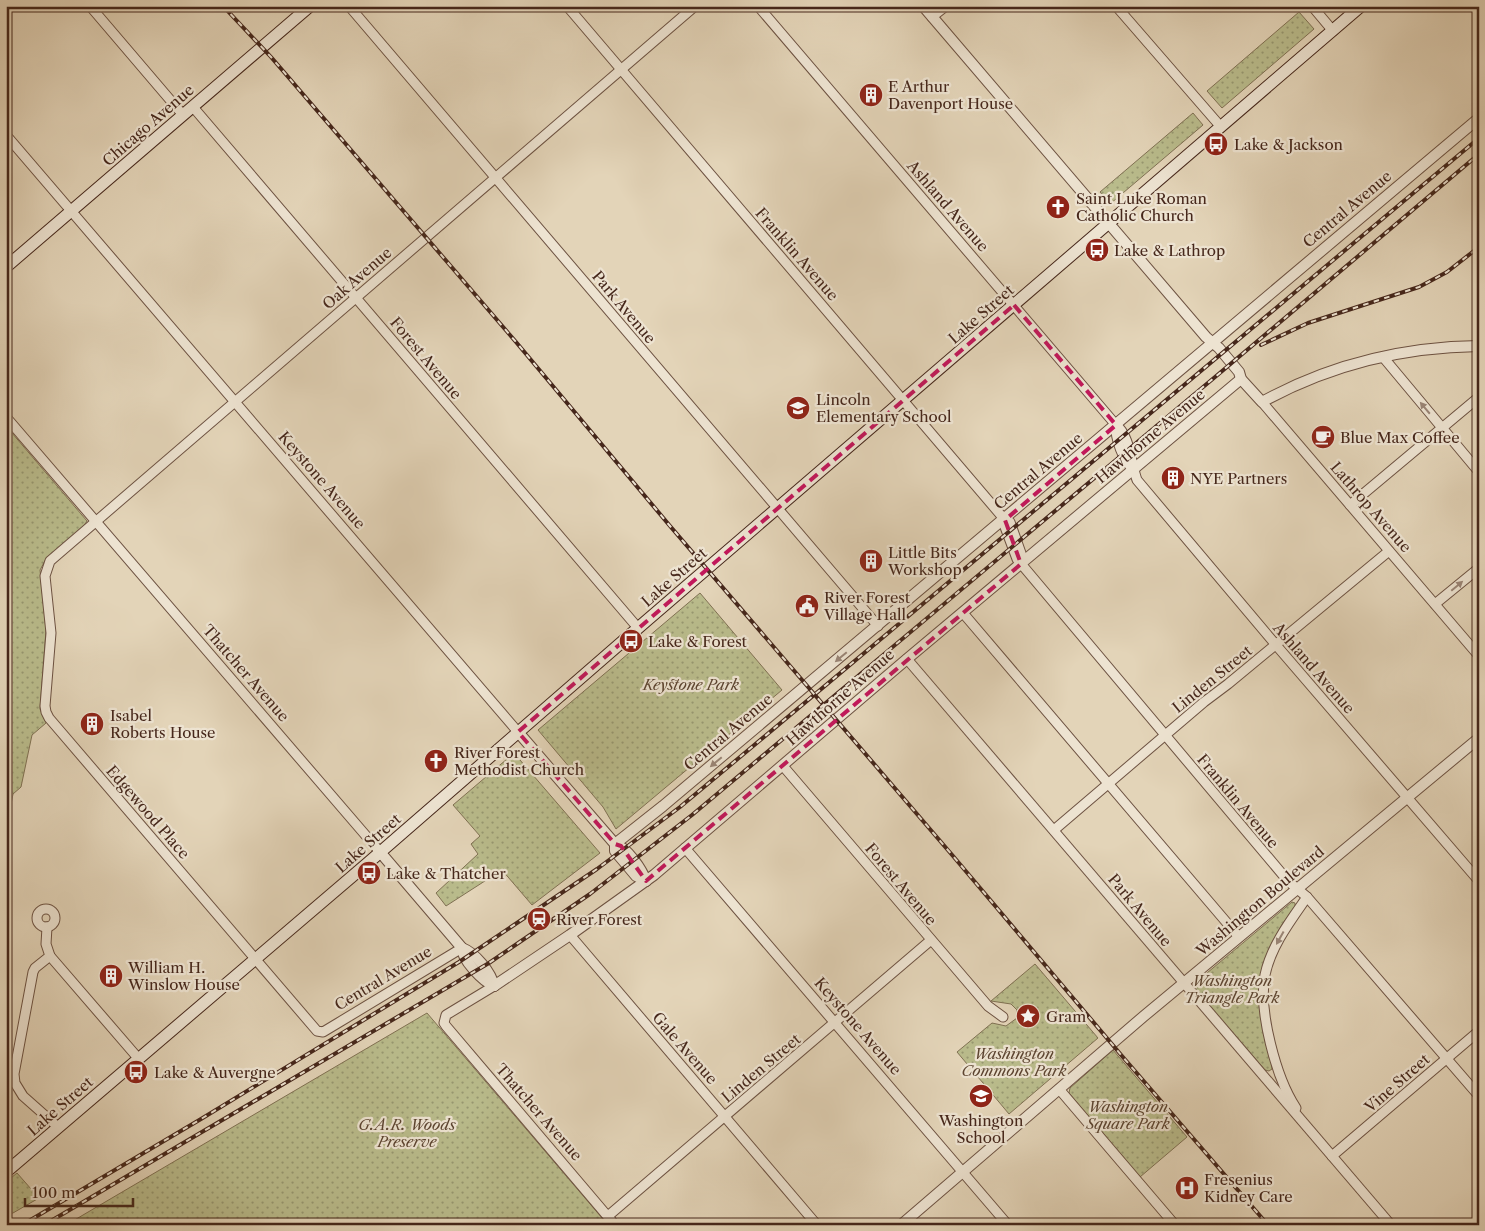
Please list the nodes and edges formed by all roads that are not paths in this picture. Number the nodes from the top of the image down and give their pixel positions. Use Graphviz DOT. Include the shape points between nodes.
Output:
graph roads {
  1 [pos="90,6"];
  2 [pos="310,6"];
  3 [pos="349,6"];
  4 [pos="567,6"];
  5 [pos="695,6"];
  6 [pos="758,6"];
  7 [pos="923,6"];
  8 [pos="946,6"];
  9 [pos="1116,6"];
  10 [pos="1312,6"];
  11 [pos="1361,6"];
  12 [pos="932,18"];
  13 [pos="1333,31"];
  14 [pos="622,70"];
  15 [pos="193,107"];
  16 [pos="183,115"];
  17 [pos="1479,118"];
  18 [pos="1221,127"];
  19 [pos="6,135"];
  20 [pos="496,177"];
  21 [pos="72,211"];
  22 [pos="1109,224"];
  23 [pos="6,267"];
  24 [pos="356,297"];
  25 [pos="1014,305"];
  26 [pos="1211,343"];
  27 [pos="1479,346"];
  28 [pos="1383,356"];
  29 [pos="1241,379"];
  30 [pos="1479,396"];
  31 [pos="904,400"];
  32 [pos="235,402"];
  33 [pos="1262,402"];
  34 [pos="6,417"];
  35 [pos="1116,425"];
  36 [pos="1442,428"];
  37 [pos="1134,470"];
  38 [pos="1479,472"];
  39 [pos="1350,505"];
  40 [pos="777,509"];
  41 [pos="1005,520"];
  42 [pos="96,521"];
  43 [pos="1389,551"];
  44 [pos="1021,564"];
  45 [pos="1479,568"];
  46 [pos="45,576"];
  47 [pos="1435,604"];
  48 [pos="963,613"];
  49 [pos="878,626"];
  50 [pos="638,628"];
  51 [pos="1276,645"];
  52 [pos="1479,656"];
  53 [pos="908,659"];
  54 [pos="518,732"];
  55 [pos="1165,736"];
  56 [pos="1479,738"];
  57 [pos="782,766"];
  58 [pos="1109,783"];
  59 [pos="1408,798"];
  60 [pos="1054,830"];
  61 [pos="615,844"];
  62 [pos="685,848"];
  63 [pos="380,852"];
  64 [pos="646,881"];
  65 [pos="1479,881"];
  66 [pos="1298,889"];
  67 [pos="1307,897"];
  68 [pos="48,927"];
  69 [pos="570,936"];
  70 [pos="1239,937"];
  71 [pos="931,940"];
  72 [pos="462,948"];
  73 [pos="50,956"];
  74 [pos="255,958"];
  75 [pos="1184,983"];
  76 [pos="494,986"];
  77 [pos="1003,1017"];
  78 [pos="444,1018"];
  79 [pos="835,1022"];
  80 [pos="1479,1031"];
  81 [pos="319,1032"];
  82 [pos="138,1058"];
  83 [pos="1447,1058"];
  84 [pos="1059,1089"];
  85 [pos="1479,1096"];
  86 [pos="724,1116"];
  87 [pos="58,1127"];
  88 [pos="1310,1130"];
  89 [pos="1332,1156"];
  90 [pos="962,1171"];
  91 [pos="6,1172"];
  92 [pos="608,1216"];
  93 [pos="615,1225"];
  94 [pos="817,1225"];
  95 [pos="901,1225"];
  96 [pos="1008,1225"];
  97 [pos="1175,1225"];
  98 [pos="1391,1225"];
  1 -- 16 [label="street"];
  2 -- 15 [label="main road, Chicago Avenue"];
  3 -- 20 [label="street, Park Avenue"];
  4 -- 14 [label="street, Franklin Avenue"];
  5 -- 14 [label="street, Oak Avenue"];
  6 -- 25 [label="street, Ashland Avenue"];
  7 -- 12 [label="street, Lathrop Avenue"];
  8 -- 12 [label="street"];
  9 -- 18 [label="street"];
  10 -- 13 [label="street"];
  11 -- 13 [label="main road, Lake Street"];
  12 -- 22 [label="street, Lathrop Avenue"];
  13 -- 18 [label="main road, Lake Street"];
  14 -- 20 [label="street, Oak Avenue"];
  14 -- 31 [label="street, Franklin Avenue"];
  15 -- 16 [label="main road, Chicago Avenue"];
  15 -- 24 [label="street, Forest Avenue"];
  16 -- 21 [label="main road, Chicago Avenue"];
  17 -- 26 [label="street, Central Avenue"];
  18 -- 22 [label="main road, Lake Street"];
  19 -- 21 [label="street, Keystone Avenue"];
  20 -- 24 [label="street, Oak Avenue"];
  20 -- 40 [label="street, Park Avenue"];
  21 -- 23 [label="main road, Chicago Avenue"];
  21 -- 32 [label="street, Keystone Avenue"];
  22 -- 25 [label="main road, Lake Street"];
  22 -- 26 [label="street, Lathrop Avenue"];
  24 -- 32 [label="street, Oak Avenue"];
  24 -- 50 [label="street, Forest Avenue"];
  25 -- 31 [label="main road, Lake Street"];
  25 -- 35 [label="street, Ashland Avenue"];
  26 -- 29 [label="street, Lathrop Avenue" via="1239,372"];
  26 -- 35 [label="street, Central Avenue"];
  27 -- 28 [label="street"];
  28 -- 33 [label="street" via="1326,372"];
  36 -- 28 [label="street, one-way"];
  29 -- 33 [label="street, Lathrop Avenue"];
  29 -- 37 [label="street, Hawthorne Avenue"];
  30 -- 36 [label="street"];
  31 -- 40 [label="main road, Lake Street"];
  31 -- 41 [label="street, Franklin Avenue"];
  32 -- 42 [label="street, Oak Avenue"];
  32 -- 54 [label="street, Keystone Avenue"];
  33 -- 39 [label="street, Lathrop Avenue"];
  34 -- 42 [label="street, Thatcher Avenue"];
  35 -- 37 [label="street, Ashland Avenue" via="1121,428 1134,461"];
  35 -- 41 [label="street, Central Avenue"];
  36 -- 38 [label="street"];
  36 -- 39 [label="street"];
  37 -- 44 [label="street, Hawthorne Avenue"];
  37 -- 51 [label="street, Ashland Avenue" via="1137,480"];
  39 -- 43 [label="street, Lathrop Avenue"];
  40 -- 49 [label="street, Park Avenue"];
  40 -- 50 [label="main road, Lake Street"];
  41 -- 44 [label="street, Franklin Avenue" via="1010,522 1022,556"];
  41 -- 49 [label="street, Central Avenue"];
  42 -- 46 [label="street, Oak Avenue" via="50,561"];
  42 -- 63 [label="street, Thatcher Avenue"];
  43 -- 47 [label="street, Lathrop Avenue"];
  43 -- 51 [label="street, Linden Street"];
  44 -- 48 [label="street, Hawthorne Avenue"];
  44 -- 55 [label="street, Franklin Avenue"];
  47 -- 45 [label="street, one-way"];
  46 -- 74 [label="street, Edgewood Place" via="51,633 45,706 49,718"];
  47 -- 52 [label="street, Lathrop Avenue"];
  48 -- 53 [label="street, Hawthorne Avenue"];
  48 -- 58 [label="street"];
  49 -- 61 [label="street, Central Avenue, one-way"];
  50 -- 54 [label="main road, Lake Street"];
  51 -- 55 [label="street, Linden Street"];
  51 -- 59 [label="street, Ashland Avenue"];
  53 -- 57 [label="street, Hawthorne Avenue"];
  53 -- 60 [label="street, Park Avenue"];
  54 -- 61 [label="street, Keystone Avenue"];
  54 -- 63 [label="main road, Lake Street"];
  55 -- 58 [label="street, Linden Street"];
  55 -- 66 [label="street, Franklin Avenue" via="1288,882"];
  56 -- 59 [label="street, Washington Boulevard"];
  57 -- 62 [label="street, Hawthorne Avenue"];
  57 -- 71 [label="street, Forest Avenue"];
  58 -- 60 [label="street, Linden Street"];
  58 -- 70 [label="street"];
  59 -- 65 [label="street, Ashland Avenue"];
  59 -- 66 [label="street, Washington Boulevard"];
  60 -- 75 [label="street, Park Avenue"];
  61 -- 64 [label="street, Keystone Avenue" via="621,846 643,871"];
  62 -- 64 [label="street, Hawthorne Avenue"];
  62 -- 79 [label="street, Keystone Avenue"];
  63 -- 72 [label="street, Thatcher Avenue"];
  63 -- 74 [label="main road, Lake Street"];
  64 -- 69 [label="street, Hawthorne Avenue"];
  66 -- 67 [label="street, Franklin Avenue"];
  66 -- 70 [label="street, Washington Boulevard"];
  67 -- 83 [label="street, Franklin Avenue"];
  67 -- 88 [label="street, one-way" via="1276,946 1265,975 1264,988 1266,1021 1276,1062 1294,1105"];
  68 -- 73 [label="street" via="46,944"];
  69 -- 76 [label="street, Hawthorne Avenue"];
  69 -- 86 [label="street, Gale Avenue"];
  70 -- 75 [label="street, Washington Boulevard"];
  71 -- 77 [label="street, Forest Avenue" via="988,1006"];
  71 -- 79 [label="street, Linden Street"];
  72 -- 76 [label="street, Thatcher Avenue" via="462,955 486,982"];
  72 -- 81 [label="street, Central Avenue"];
  73 -- 82 [label="street"];
  73 -- 87 [label="street" via="32,972 14,1074 23,1096"];
  74 -- 81 [label="street, Edgewood Place"];
  74 -- 82 [label="main road, Lake Street"];
  75 -- 84 [label="street, Washington Boulevard"];
  75 -- 88 [label="street, Park Avenue"];
  76 -- 78 [label="street, Hawthorne Avenue"];
  78 -- 92 [label="street, Thatcher Avenue" via="446,1026"];
  79 -- 86 [label="street, Linden Street"];
  79 -- 90 [label="street, Keystone Avenue"];
  80 -- 83 [label="street, Vine Street"];
  82 -- 87 [label="main road, Lake Street"];
  83 -- 85 [label="street, Franklin Avenue"];
  83 -- 89 [label="street, Vine Street"];
  84 -- 90 [label="street, Washington Boulevard"];
  84 -- 97 [label="street"];
  86 -- 92 [label="street, Linden Street"];
  86 -- 94 [label="street, Gale Avenue"];
  87 -- 91 [label="main road, Lake Street"];
  88 -- 89 [label="street, Park Avenue"];
  89 -- 98 [label="street, Park Avenue"];
  90 -- 95 [label="street, Washington Boulevard"];
  90 -- 96 [label="street, Keystone Avenue"];
  92 -- 93 [label="street, Thatcher Avenue"];
}
